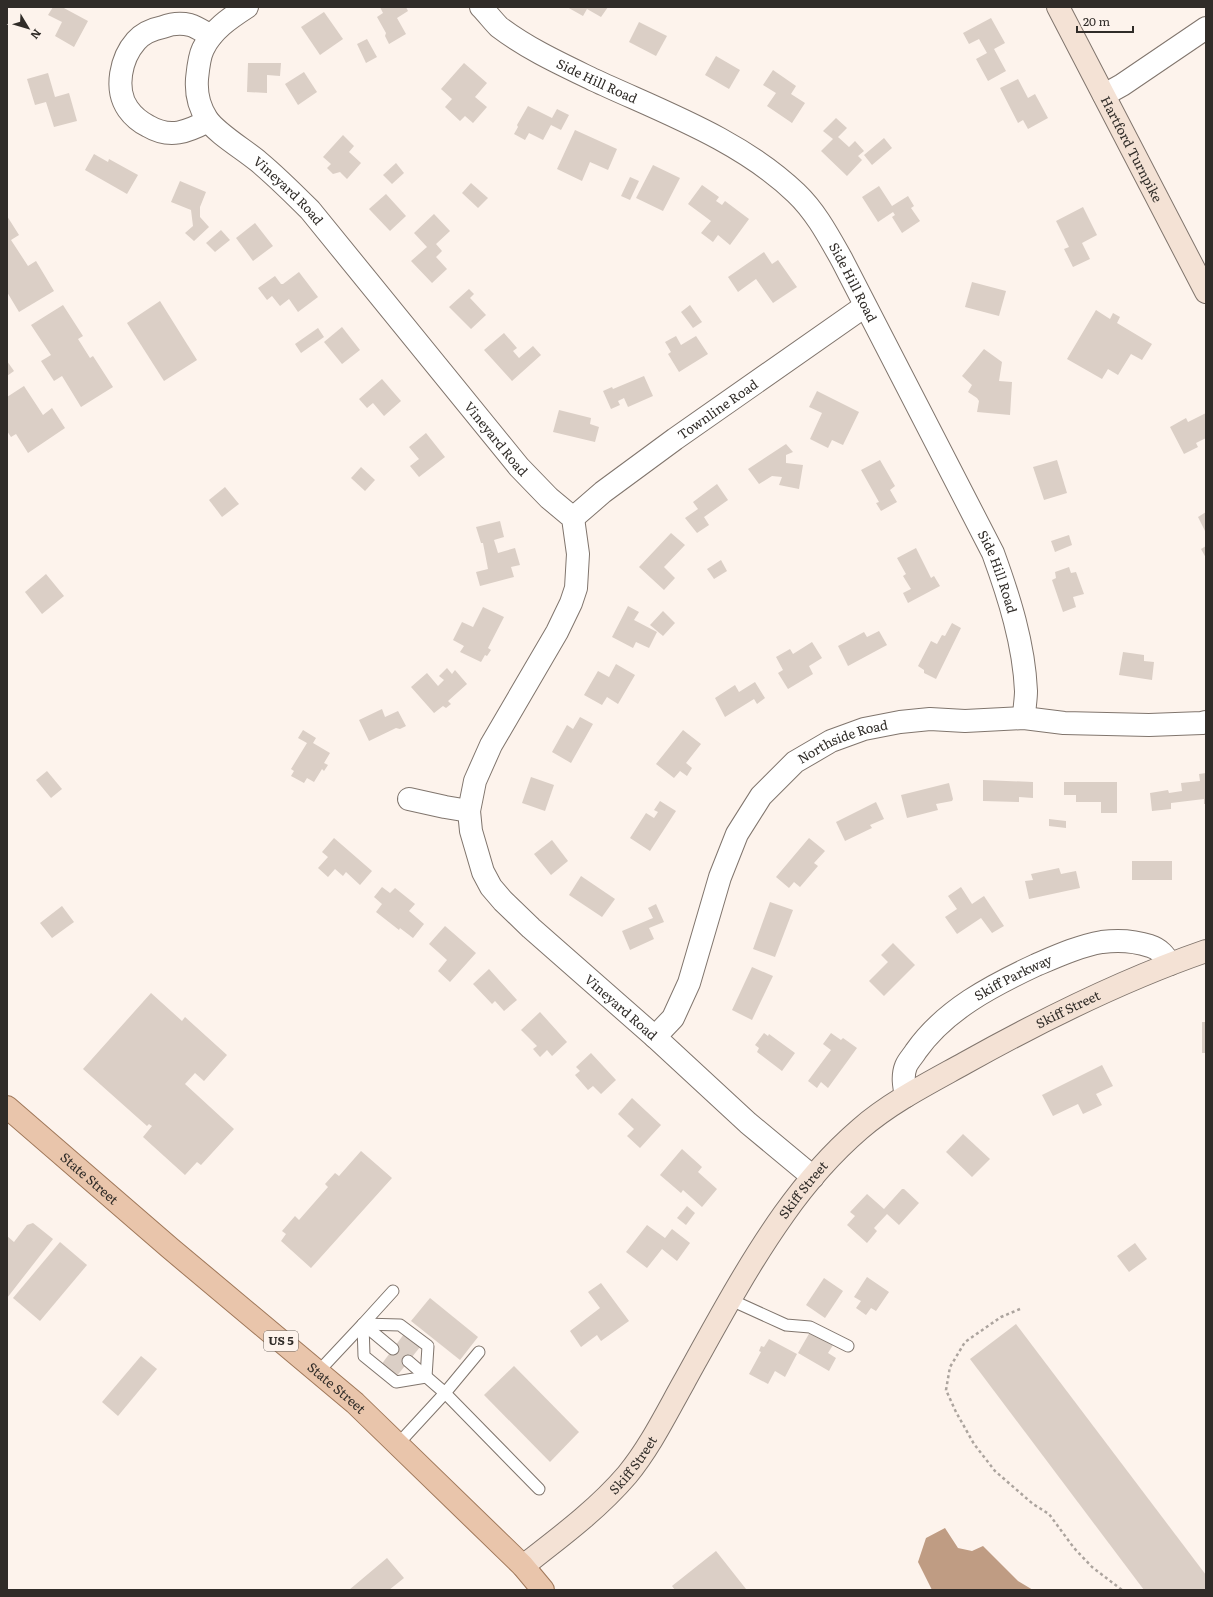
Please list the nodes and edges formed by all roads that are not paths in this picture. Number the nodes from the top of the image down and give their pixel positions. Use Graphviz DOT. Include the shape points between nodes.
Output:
graph roads {
  1 [pos="246,7"];
  2 [pos="480,7"];
  3 [pos="1058,7"];
  4 [pos="1206,28"];
  5 [pos="211,36"];
  6 [pos="1104,95"];
  7 [pos="208,121"];
  8 [pos="1206,292"];
  9 [pos="865,306"];
  10 [pos="573,518"];
  11 [pos="1024,718"];
  12 [pos="1206,722"];
  13 [pos="409,799"];
  14 [pos="469,811"];
  15 [pos="1206,951"];
  16 [pos="1170,964"];
  17 [pos="655,1037"];
  18 [pos="906,1096"];
  19 [pos="7,1106"];
  20 [pos="813,1177"];
  21 [pos="393,1291"];
  22 [pos="731,1300"];
  23 [pos="363,1324"];
  24 [pos="848,1346"];
  25 [pos="393,1349"];
  26 [pos="479,1352"];
  27 [pos="408,1361"];
  28 [pos="318,1372"];
  29 [pos="426,1377"];
  30 [pos="445,1393"];
  31 [pos="398,1444"];
  32 [pos="539,1489"];
  33 [pos="524,1566"];
  34 [pos="543,1590"];
  1 -- 5 [label="street, Vineyard Road" via="228,19"];
  2 -- 9 [label="street, Side Hill Road" via="499,26 535,51 708,133 769,169 798,194 822,224"];
  3 -- 6 [label="main road, Hartford Turnpike"];
  4 -- 6 [label="street"];
  5 -- 7 [label="street, Vineyard Road" via="202,49 197,87 200,106"];
  5 -- 7 [label="street" via="189,25 172,24 153,29 136,40 126,56 121,73 121,93 127,108 139,121 171,134 191,130"];
  6 -- 8 [label="main road, Hartford Turnpike"];
  7 -- 10 [label="street, Vineyard Road" via="259,162 310,210 520,466"];
  9 -- 10 [label="street, Townline Road" via="675,439 603,492"];
  9 -- 11 [label="street, Side Hill Road" via="993,553 1008,594 1021,651 1026,692"];
  10 -- 14 [label="street, Vineyard Road" via="578,554 576,588 571,603 557,632 491,745 475,780"];
  11 -- 12 [label="street, Northside Road" via="1150,725"];
  11 -- 17 [label="street, Northside Road" via="965,721 930,719 893,723 864,729 831,741 795,762 761,796 737,834 720,877 686,988 673,1018"];
  13 -- 14 [label="street"];
  14 -- 17 [label="street, Vineyard Road" via="473,842 491,887 531,928"];
  15 -- 16 [label="main road, Skiff Street"];
  16 -- 18 [label="main road, Skiff Street" via="1129,980 1027,1030"];
  16 -- 18 [label="street, Skiff Parkway" via="1162,952 1151,946 1130,941 1102,942 1064,953 1020,972 955,1010 925,1038 906,1066 903,1081"];
  17 -- 20 [label="street, Vineyard Road"];
  18 -- 20 [label="main road, Skiff Street" via="861,1128"];
  19 -- 28 [label="main road, State Street / US 5" via="164,1243"];
  20 -- 22 [label="main road, Skiff Street" via="784,1215"];
  21 -- 23 [label="lane"];
  22 -- 24 [label="lane" via="786,1325 810,1327"];
  22 -- 33 [label="main road, Skiff Street" via="649,1444 627,1475 596,1506"];
  23 -- 25 [label="lane"];
  23 -- 28 [label="lane"];
  23 -- 29 [label="lane" via="400,1325 428,1346"];
  23 -- 29 [label="lane" via="364,1356 396,1382"];
  26 -- 30 [label="lane"];
  27 -- 29 [label="lane"];
  28 -- 31 [label="main road, State Street / US 5"];
  29 -- 30 [label="lane"];
  30 -- 31 [label="lane"];
  30 -- 32 [label="lane"];
  31 -- 33 [label="main road, State Street / US 5"];
  33 -- 34 [label="main road, State Street / US 5"];
}
